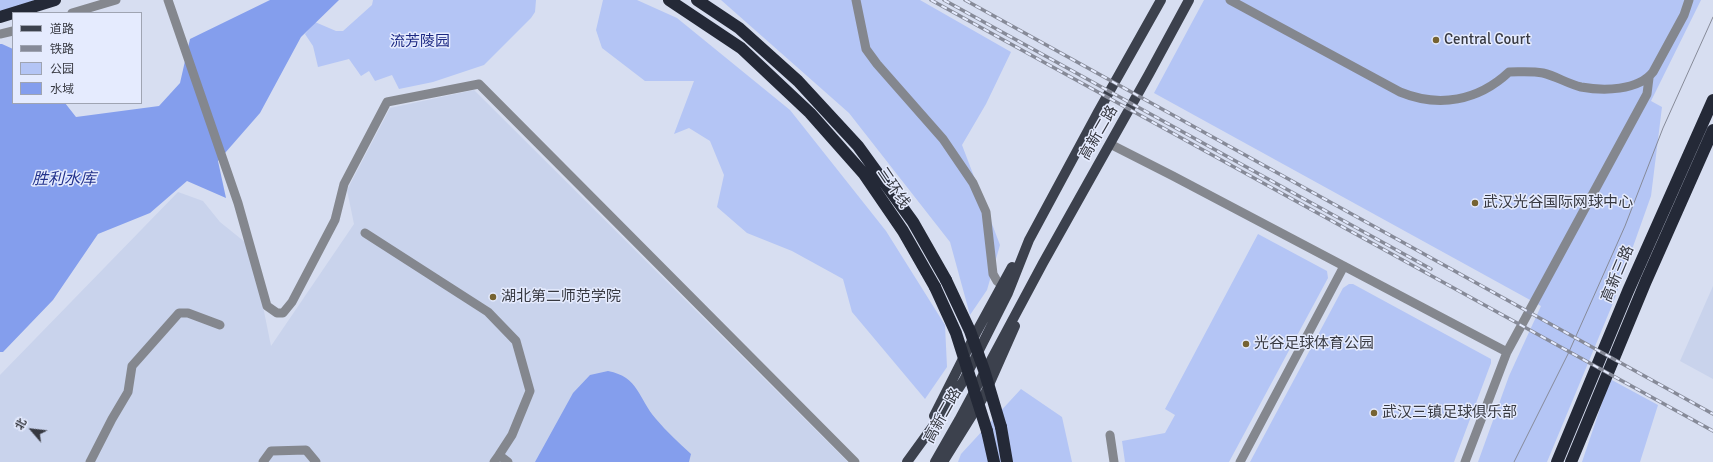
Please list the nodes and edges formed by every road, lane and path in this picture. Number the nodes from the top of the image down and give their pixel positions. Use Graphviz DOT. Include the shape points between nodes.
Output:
graph roads {
  1 [pos="55,0"];
  2 [pos="116,0"];
  3 [pos="168,0"];
  4 [pos="669,0"];
  5 [pos="697,0"];
  6 [pos="856,0"];
  7 [pos="1161,0"];
  8 [pos="1188,0"];
  9 [pos="1230,0"];
  10 [pos="1689,0"];
  11 [pos="14,12"];
  12 [pos="75,12"];
  13 [pos="12,13"];
  14 [pos="0,16"];
  15 [pos="12,31"];
  16 [pos="0,34"];
  17 [pos="1649,78"];
  18 [pos="1713,100"];
  19 [pos="1713,130"];
  20 [pos="1713,141"];
  21 [pos="1110,144"];
  22 [pos="365,233"];
  23 [pos="1029,240"];
  24 [pos="1344,266"];
  25 [pos="1036,280"];
  26 [pos="1646,281"];
  27 [pos="1003,286"];
  28 [pos="220,325"];
  29 [pos="1507,352"];
  30 [pos="1110,435"];
  31 [pos="924,437"];
  32 [pos="496,459"];
  33 [pos="90,462"];
  34 [pos="263,462"];
  35 [pos="316,462"];
  36 [pos="508,462"];
  37 [pos="855,462"];
  38 [pos="907,462"];
  39 [pos="935,462"];
  40 [pos="943,462"];
  41 [pos="994,462"];
  42 [pos="1007,462"];
  43 [pos="1114,462"];
  44 [pos="1240,462"];
  45 [pos="1465,462"];
  46 [pos="1557,462"];
  47 [pos="1571,462"];
  1 -- 11 [label="highway"];
  2 -- 12 [label="street"];
  3 -- 37 [label="street" via="238,203 267,306 277,313 283,314 292,302 335,220 344,184 387,102 479,84"];
  4 -- 41 [label="highway, 三环线, bridge" via="741,48 810,113 864,174 935,287 956,333 988,431"];
  5 -- 42 [label="highway, 三环线, bridge" via="739,28 798,81 858,146 913,222 946,280 970,331 1001,427"];
  6 -- 27 [label="street" via="866,49 943,138 973,183 986,212 993,274"];
  7 -- 23 [label="main road, 高新二路"];
  8 -- 21 [label="main road, 高新二路"];
  9 -- 17 [label="street" via="1400,92 1425,100 1449,101 1470,97 1491,87 1509,72 1541,73 1593,89 1630,86"];
  10 -- 17 [label="street"];
  13 -- 14 [label="highway"];
  15 -- 16 [label="street"];
  17 -- 29 [label="street" via="1647,94"];
  18 -- 46 [label="highway, 高新三路" via="1628,291"];
  19 -- 26 [label="highway, 高新三路"];
  20 -- 26 [label="main road, 高新三路"];
  21 -- 24 [label="street"];
  21 -- 25 [label="main road, 高新二路"];
  22 -- 32 [label="street" via="488,312 516,341 530,391 512,435"];
  23 -- 27 [label="main road, 高新二路"];
  23 -- 31 [label="main road, 高新二路" via="1008,293 964,380"];
  24 -- 29 [label="street"];
  24 -- 44 [label="street"];
  25 -- 39 [label="main road, 高新二路"];
  25 -- 40 [label="main road, 高新二路" via="989,386"];
  26 -- 47 [label="highway, 高新三路"];
  27 -- 31 [label="main road, 高新二路"];
  28 -- 33 [label="street" via="188,313 179,313 132,366 128,392"];
  29 -- 45 [label="street"];
  30 -- 43 [label="street"];
  31 -- 38 [label="main road, 高新二路"];
  32 -- 36 [label="street"];
  34 -- 35 [label="street" via="271,451 306,450"];
}
